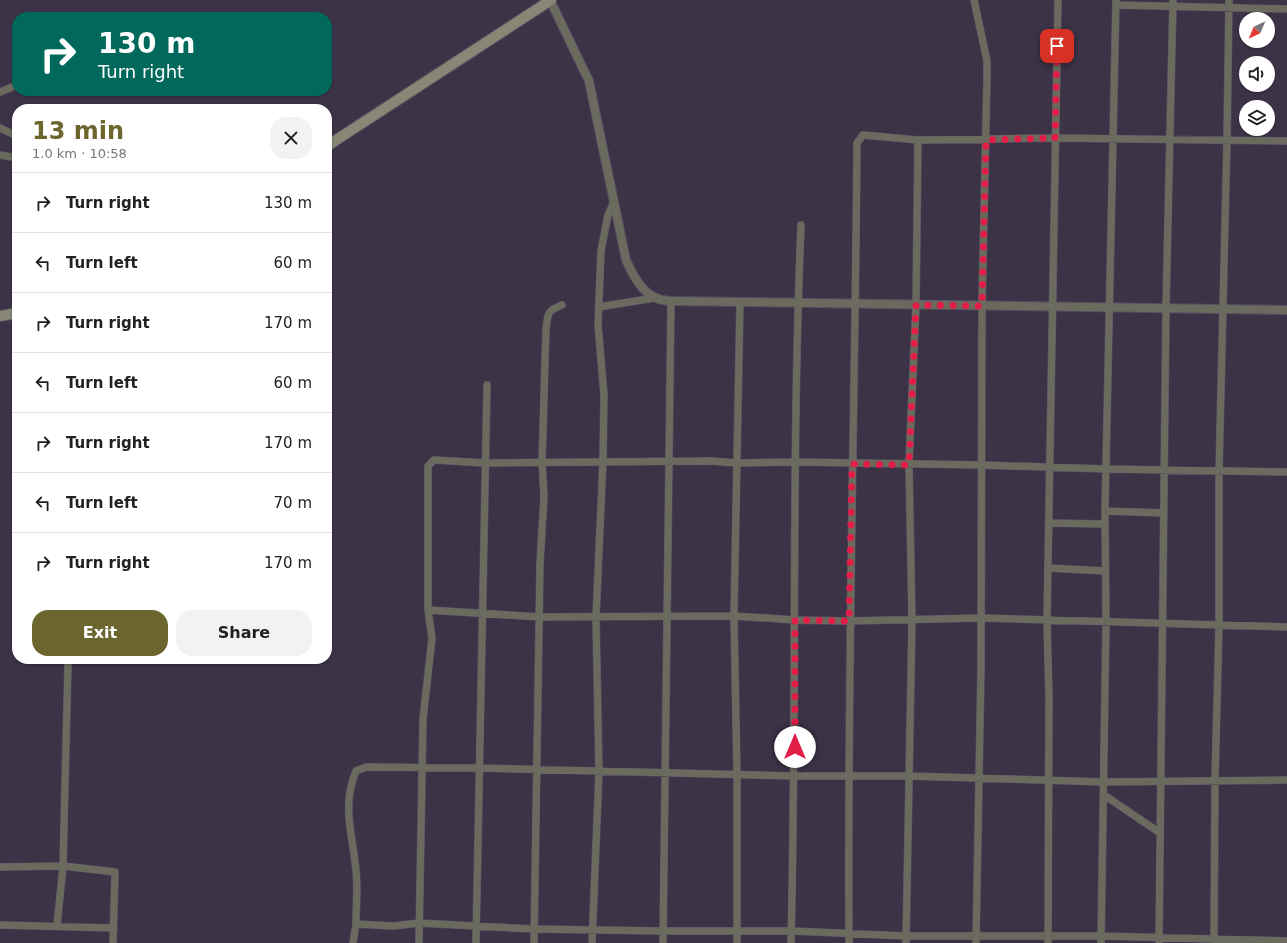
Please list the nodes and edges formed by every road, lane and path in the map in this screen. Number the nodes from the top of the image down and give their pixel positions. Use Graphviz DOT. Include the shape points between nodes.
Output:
graph roads {
  1 [pos="550,0"];
  2 [pos="974,0"];
  3 [pos="1058,0"];
  4 [pos="1116,3"];
  5 [pos="1173,3"];
  6 [pos="1229,4"];
  7 [pos="1287,9"];
  8 [pos="12,87"];
  9 [pos="0,92"];
  10 [pos="0,128"];
  11 [pos="12,134"];
  12 [pos="1055,138"];
  13 [pos="918,140"];
  14 [pos="986,140"];
  15 [pos="1113,140"];
  16 [pos="1227,140"];
  17 [pos="1170,141"];
  18 [pos="1287,141"];
  19 [pos="332,143"];
  20 [pos="0,155"];
  21 [pos="12,157"];
  22 [pos="614,202"];
  23 [pos="802,225"];
  24 [pos="654,298"];
  25 [pos="671,301"];
  26 [pos="740,302"];
  27 [pos="798,303"];
  28 [pos="856,304"];
  29 [pos="562,305"];
  30 [pos="916,305"];
  31 [pos="982,306"];
  32 [pos="1052,306"];
  33 [pos="599,307"];
  34 [pos="1108,307"];
  35 [pos="1166,308"];
  36 [pos="1222,309"];
  37 [pos="1287,310"];
  38 [pos="12,314"];
  39 [pos="0,316"];
  40 [pos="487,385"];
  41 [pos="603,461"];
  42 [pos="670,461"];
  43 [pos="795,462"];
  44 [pos="485,463"];
  45 [pos="542,463"];
  46 [pos="737,463"];
  47 [pos="852,464"];
  48 [pos="909,465"];
  49 [pos="982,465"];
  50 [pos="1050,468"];
  51 [pos="1106,469"];
  52 [pos="1165,470"];
  53 [pos="1219,472"];
  54 [pos="1287,472"];
  55 [pos="1105,511"];
  56 [pos="1164,513"];
  57 [pos="1049,523"];
  58 [pos="1105,524"];
  59 [pos="1048,568"];
  60 [pos="1105,571"];
  61 [pos="428,610"];
  62 [pos="482,615"];
  63 [pos="668,615"];
  64 [pos="540,616"];
  65 [pos="734,616"];
  66 [pos="596,617"];
  67 [pos="980,618"];
  68 [pos="795,620"];
  69 [pos="912,620"];
  70 [pos="1047,620"];
  71 [pos="849,621"];
  72 [pos="1106,623"];
  73 [pos="1162,624"];
  74 [pos="1219,626"];
  75 [pos="1287,626"];
  76 [pos="68,664"];
  77 [pos="422,768"];
  78 [pos="480,768"];
  79 [pos="536,769"];
  80 [pos="599,772"];
  81 [pos="666,772"];
  82 [pos="737,774"];
  83 [pos="795,776"];
  84 [pos="849,776"];
  85 [pos="909,776"];
  86 [pos="978,778"];
  87 [pos="1161,780"];
  88 [pos="1287,780"];
  89 [pos="1048,781"];
  90 [pos="1215,781"];
  91 [pos="1104,782"];
  92 [pos="1104,795"];
  93 [pos="1160,833"];
  94 [pos="63,866"];
  95 [pos="0,867"];
  96 [pos="419,923"];
  97 [pos="356,924"];
  98 [pos="0,925"];
  99 [pos="57,926"];
  100 [pos="476,926"];
  101 [pos="114,928"];
  102 [pos="534,928"];
  103 [pos="592,930"];
  104 [pos="737,930"];
  105 [pos="663,931"];
  106 [pos="792,931"];
  107 [pos="848,933"];
  108 [pos="906,939"];
  109 [pos="1048,939"];
  110 [pos="1101,939"];
  111 [pos="976,940"];
  112 [pos="1159,940"];
  113 [pos="1214,941"];
  114 [pos="1287,942"];
  115 [pos="113,943"];
  116 [pos="353,943"];
  117 [pos="419,943"];
  118 [pos="476,943"];
  119 [pos="534,943"];
  120 [pos="592,943"];
  121 [pos="663,943"];
  122 [pos="737,943"];
  123 [pos="791,943"];
  124 [pos="849,943"];
  1 -- 19 [label="main road"];
  1 -- 22 [label="street" via="589,81"];
  2 -- 14 [label="street" via="987,61"];
  3 -- 12 [label="street"];
  4 -- 5 [label="street"];
  4 -- 15 [label="street"];
  5 -- 6 [label="street"];
  5 -- 17 [label="street"];
  6 -- 7 [label="street"];
  6 -- 16 [label="street"];
  8 -- 9 [label="street"];
  10 -- 11 [label="street"];
  12 -- 14 [label="street"];
  12 -- 15 [label="street"];
  12 -- 32 [label="street"];
  13 -- 14 [label="street"];
  13 -- 28 [label="street" via="863,135 857,143"];
  13 -- 30 [label="street"];
  14 -- 31 [label="street"];
  15 -- 17 [label="street"];
  15 -- 34 [label="street"];
  16 -- 17 [label="street"];
  16 -- 18 [label="street"];
  16 -- 36 [label="street"];
  17 -- 35 [label="street"];
  20 -- 21 [label="street"];
  22 -- 24 [label="street" via="626,260 643,290"];
  22 -- 33 [label="street" via="608,216 601,250"];
  23 -- 27 [label="street"];
  24 -- 25 [label="street"];
  24 -- 33 [label="street"];
  25 -- 26 [label="street"];
  25 -- 42 [label="street"];
  26 -- 27 [label="street"];
  26 -- 46 [label="street"];
  27 -- 28 [label="street"];
  27 -- 43 [label="street"];
  28 -- 30 [label="street"];
  28 -- 47 [label="street"];
  29 -- 45 [label="street" via="548,314"];
  30 -- 31 [label="street"];
  30 -- 48 [label="street"];
  31 -- 32 [label="street"];
  31 -- 49 [label="street"];
  32 -- 34 [label="street"];
  32 -- 50 [label="street"];
  33 -- 41 [label="street" via="598,325 604,395"];
  34 -- 35 [label="street"];
  34 -- 51 [label="street"];
  35 -- 36 [label="street"];
  35 -- 52 [label="street"];
  36 -- 37 [label="street"];
  36 -- 53 [label="street"];
  38 -- 39 [label="main road"];
  40 -- 44 [label="street"];
  41 -- 42 [label="street"];
  41 -- 45 [label="street"];
  41 -- 66 [label="street"];
  42 -- 46 [label="street"];
  42 -- 63 [label="street"];
  43 -- 46 [label="street"];
  43 -- 47 [label="street"];
  43 -- 68 [label="street"];
  44 -- 45 [label="street"];
  44 -- 61 [label="street" via="434,460 428,466"];
  44 -- 62 [label="street"];
  45 -- 64 [label="street" via="544,496"];
  46 -- 65 [label="street"];
  47 -- 48 [label="street"];
  47 -- 71 [label="street"];
  48 -- 49 [label="street"];
  48 -- 69 [label="street"];
  49 -- 50 [label="street"];
  49 -- 67 [label="street"];
  50 -- 51 [label="street"];
  50 -- 57 [label="street"];
  51 -- 52 [label="street"];
  51 -- 55 [label="street"];
  52 -- 53 [label="street"];
  52 -- 56 [label="street"];
  53 -- 54 [label="street"];
  53 -- 74 [label="street"];
  55 -- 56 [label="street"];
  55 -- 58 [label="street"];
  56 -- 73 [label="street"];
  57 -- 58 [label="street"];
  57 -- 59 [label="street"];
  58 -- 60 [label="street"];
  59 -- 60 [label="street"];
  59 -- 70 [label="street"];
  60 -- 72 [label="street"];
  61 -- 62 [label="street"];
  61 -- 77 [label="street" via="432,638 423,719"];
  62 -- 64 [label="street"];
  62 -- 78 [label="street"];
  63 -- 65 [label="street"];
  63 -- 66 [label="street"];
  63 -- 81 [label="street"];
  64 -- 66 [label="street"];
  64 -- 79 [label="street"];
  65 -- 68 [label="street"];
  65 -- 82 [label="street"];
  66 -- 80 [label="street"];
  67 -- 69 [label="street"];
  67 -- 70 [label="street"];
  67 -- 86 [label="street"];
  68 -- 71 [label="street"];
  68 -- 83 [label="street"];
  69 -- 71 [label="street"];
  69 -- 85 [label="street"];
  70 -- 72 [label="street"];
  70 -- 89 [label="street"];
  71 -- 84 [label="street"];
  72 -- 73 [label="street"];
  72 -- 91 [label="street"];
  73 -- 74 [label="street"];
  73 -- 87 [label="street"];
  74 -- 75 [label="street"];
  74 -- 90 [label="street"];
  76 -- 94 [label="street"];
  77 -- 78 [label="street"];
  77 -- 96 [label="street"];
  77 -- 97 [label="street" via="366,767 356,771 348,813 356,872"];
  78 -- 79 [label="street"];
  78 -- 100 [label="street"];
  79 -- 80 [label="street"];
  79 -- 102 [label="street"];
  80 -- 81 [label="street"];
  80 -- 103 [label="street"];
  81 -- 82 [label="street"];
  81 -- 105 [label="street"];
  82 -- 83 [label="street"];
  82 -- 104 [label="street"];
  83 -- 84 [label="street"];
  83 -- 106 [label="street"];
  84 -- 85 [label="street"];
  84 -- 107 [label="street"];
  85 -- 86 [label="street"];
  85 -- 108 [label="street"];
  86 -- 89 [label="street"];
  86 -- 111 [label="street"];
  87 -- 90 [label="street"];
  87 -- 91 [label="street"];
  87 -- 93 [label="street"];
  88 -- 90 [label="street"];
  89 -- 91 [label="street"];
  89 -- 109 [label="street"];
  90 -- 113 [label="street"];
  91 -- 92 [label="street"];
  92 -- 93 [label="street"];
  92 -- 110 [label="street"];
  93 -- 112 [label="street"];
  94 -- 95 [label="street"];
  94 -- 99 [label="street"];
  94 -- 101 [label="street" via="115,872"];
  96 -- 97 [label="street" via="393,926"];
  96 -- 100 [label="street"];
  96 -- 117 [label="street"];
  97 -- 116 [label="street"];
  98 -- 99 [label="street"];
  99 -- 101 [label="street"];
  100 -- 102 [label="street"];
  100 -- 118 [label="street"];
  101 -- 115 [label="street"];
  102 -- 103 [label="street"];
  102 -- 119 [label="street"];
  103 -- 105 [label="street"];
  103 -- 120 [label="street"];
  104 -- 105 [label="street"];
  104 -- 106 [label="street"];
  104 -- 122 [label="street"];
  105 -- 121 [label="street"];
  106 -- 107 [label="street"];
  106 -- 123 [label="street"];
  107 -- 108 [label="street"];
  107 -- 124 [label="street"];
  108 -- 111 [label="street"];
  109 -- 110 [label="street"];
  109 -- 111 [label="street"];
  110 -- 112 [label="street"];
  112 -- 113 [label="street"];
  113 -- 114 [label="street"];
}
